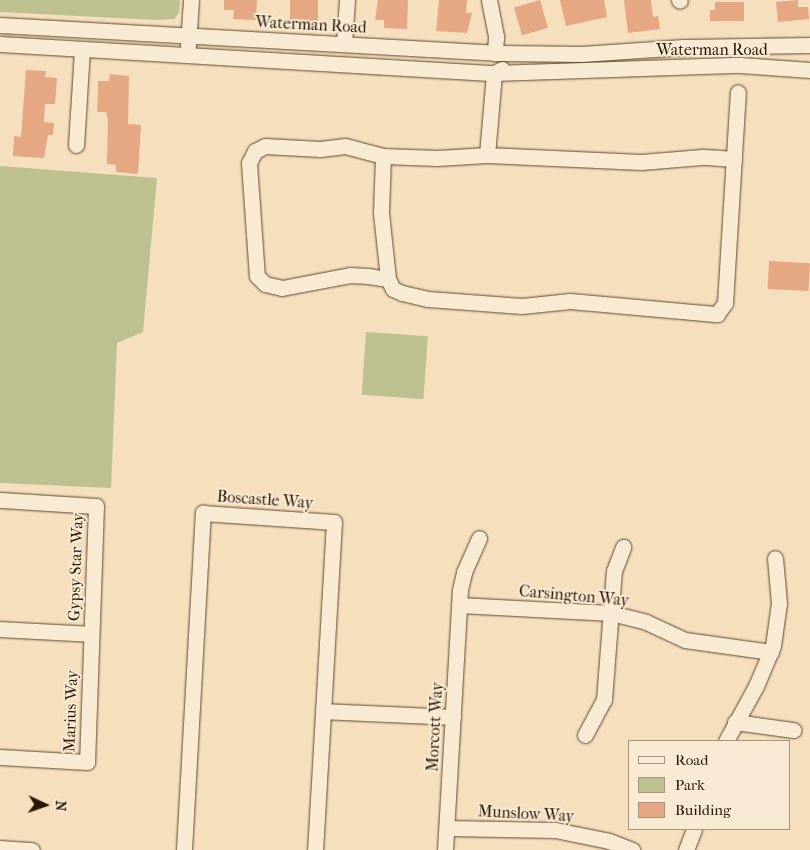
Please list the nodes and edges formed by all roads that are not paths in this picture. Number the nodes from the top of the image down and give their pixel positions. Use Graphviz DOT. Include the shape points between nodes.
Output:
graph roads {
  1 [pos="191,0"];
  2 [pos="347,0"];
  3 [pos="489,0"];
  4 [pos="0,25"];
  5 [pos="189,37"];
  6 [pos="344,43"];
  7 [pos="0,44"];
  8 [pos="810,45"];
  9 [pos="82,49"];
  10 [pos="620,50"];
  11 [pos="494,53"];
  12 [pos="188,55"];
  13 [pos="810,70"];
  14 [pos="494,74"];
  15 [pos="738,92"];
  16 [pos="76,146"];
  17 [pos="487,155"];
  18 [pos="383,156"];
  19 [pos="734,159"];
  20 [pos="388,279"];
  21 [pos="0,500"];
  22 [pos="479,538"];
  23 [pos="624,547"];
  24 [pos="775,558"];
  25 [pos="459,605"];
  26 [pos="610,613"];
  27 [pos="0,629"];
  28 [pos="92,634"];
  29 [pos="771,652"];
  30 [pos="323,711"];
  31 [pos="453,717"];
  32 [pos="735,722"];
  33 [pos="794,730"];
  34 [pos="585,735"];
  35 [pos="726,740"];
  36 [pos="0,757"];
  37 [pos="447,828"];
  38 [pos="694,830"];
  39 [pos="0,848"];
  40 [pos="32,850"];
  41 [pos="184,850"];
  42 [pos="315,850"];
  43 [pos="445,850"];
  44 [pos="632,850"];
  45 [pos="686,850"];
  1 -- 5 [label="street"];
  2 -- 6 [label="street"];
  3 -- 11 [label="street" via="496,37"];
  4 -- 5 [label="street, Waterman Road"];
  5 -- 6 [label="street, Waterman Road"];
  5 -- 12 [label="street"];
  6 -- 11 [label="street, Waterman Road"];
  7 -- 9 [label="street, Waterman Road"];
  8 -- 10 [label="street, Waterman Road"];
  9 -- 12 [label="street, Waterman Road"];
  9 -- 16 [label="street"];
  10 -- 11 [label="street, Waterman Road" via="582,54"];
  10 -- 14 [label="street, Waterman Road" via="604,61 509,64"];
  12 -- 14 [label="street, Waterman Road"];
  13 -- 14 [label="street, Waterman Road" via="740,64"];
  14 -- 17 [label="street"];
  15 -- 19 [label="street"];
  17 -- 18 [label="street" via="437,158"];
  17 -- 19 [label="street" via="641,162 702,157"];
  18 -- 20 [label="street" via="381,212"];
  18 -- 20 [label="street" via="345,146 265,146 255,151 249,163 258,279 282,288 350,275"];
  19 -- 20 [label="street" via="725,303 717,314 570,301 522,306 428,299 402,293 393,288"];
  21 -- 28 [label="street, Gypsy Star Way" via="96,506"];
  22 -- 25 [label="street, Morcott Way" via="464,572"];
  23 -- 26 [label="street" via="614,571"];
  24 -- 29 [label="street" via="779,603"];
  25 -- 26 [label="street, Carsington Way"];
  25 -- 31 [label="street, Morcott Way"];
  26 -- 29 [label="street, Carsington Way" via="646,622 685,640"];
  26 -- 34 [label="street" via="604,700"];
  27 -- 28 [label="street"];
  28 -- 36 [label="street, Marius Way" via="87,762"];
  29 -- 32 [label="street"];
  30 -- 31 [label="street"];
  30 -- 41 [label="street, Boscastle Way" via="334,522 203,513"];
  30 -- 42 [label="street, Boscastle Way"];
  31 -- 37 [label="street, Morcott Way"];
  32 -- 33 [label="street"];
  32 -- 35 [label="street"];
  37 -- 43 [label="street, Morcott Way"];
  37 -- 44 [label="street, Munslow Way" via="555,830 609,841"];
  38 -- 45 [label="street"];
  39 -- 40 [label="street"];
}
